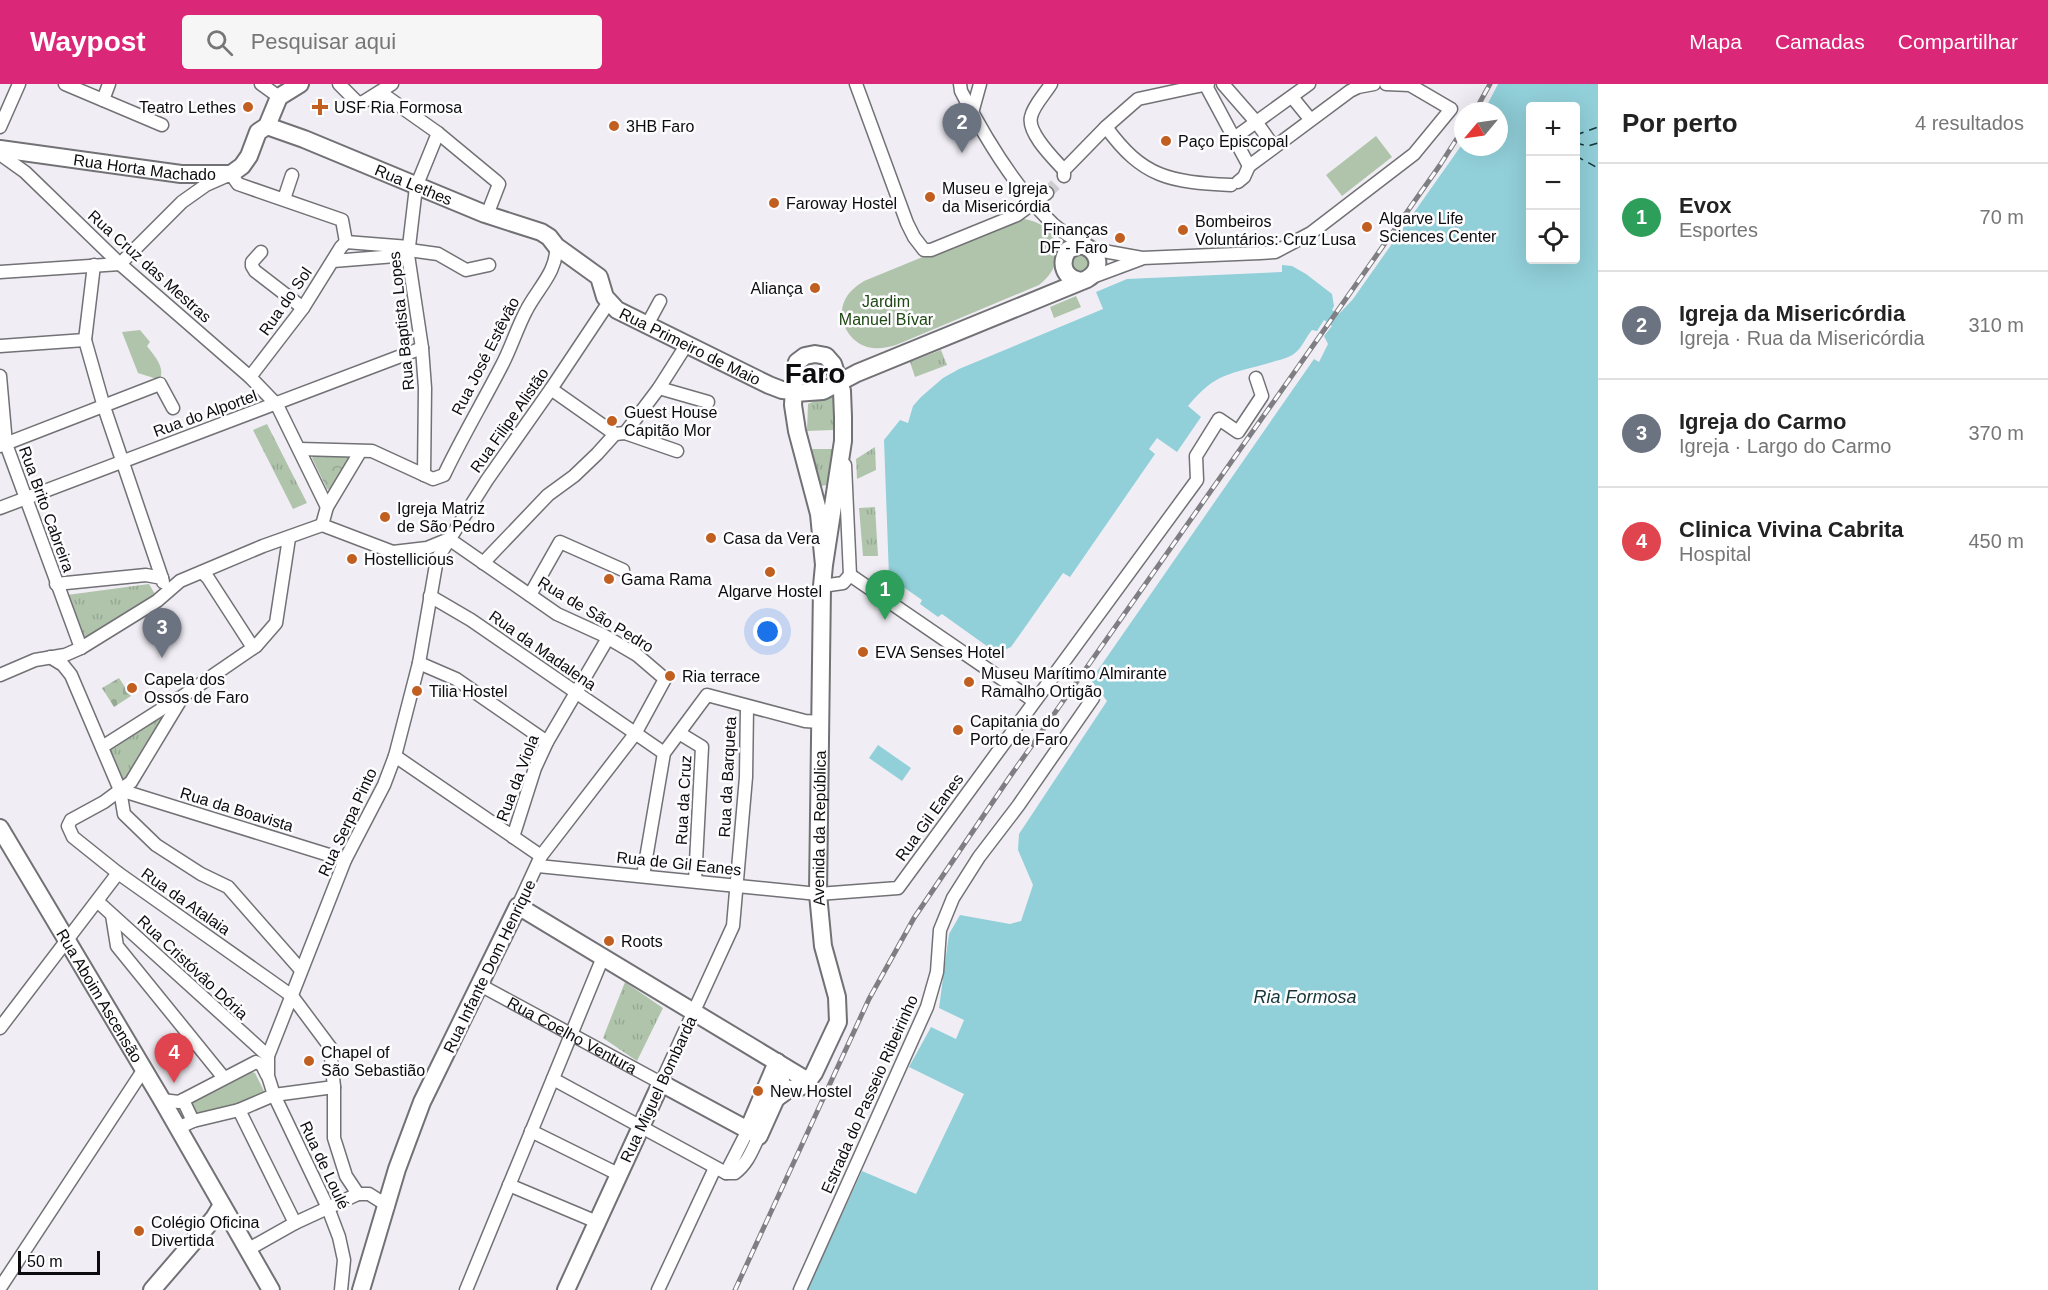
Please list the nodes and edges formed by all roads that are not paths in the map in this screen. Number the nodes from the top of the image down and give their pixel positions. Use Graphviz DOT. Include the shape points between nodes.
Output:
graph roads {
  1 [pos="19,84"];
  2 [pos="65,84"];
  3 [pos="110,84"];
  4 [pos="261,84"];
  5 [pos="300,84"];
  6 [pos="339,84"];
  7 [pos="392,84"];
  8 [pos="856,84"];
  9 [pos="980,84"];
  10 [pos="1052,84"];
  11 [pos="1206,84"];
  12 [pos="1223,84"];
  13 [pos="1309,84"];
  14 [pos="1374,84"];
  15 [pos="1386,84"];
  16 [pos="1357,85"];
  17 [pos="960,88"];
  18 [pos="380,92"];
  19 [pos="279,97"];
  20 [pos="1292,97"];
  21 [pos="975,99"];
  22 [pos="103,100"];
  23 [pos="972,113"];
  24 [pos="1310,119"];
  25 [pos="1257,123"];
  26 [pos="162,125"];
  27 [pos="267,126"];
  28 [pos="0,127"];
  29 [pos="1106,127"];
  30 [pos="438,133"];
  31 [pos="1234,138"];
  32 [pos="1274,147"];
  33 [pos="0,149"];
  34 [pos="0,154"];
  35 [pos="34,154"];
  36 [pos="1249,166"];
  37 [pos="25,171"];
  38 [pos="181,174"];
  39 [pos="231,174"];
  40 [pos="292,175"];
  41 [pos="416,187"];
  42 [pos="193,193"];
  43 [pos="1047,193"];
  44 [pos="284,199"];
  45 [pos="1035,204"];
  46 [pos="487,215"];
  47 [pos="1054,225"];
  48 [pos="346,242"];
  49 [pos="556,246"];
  50 [pos="1089,248"];
  51 [pos="409,250"];
  52 [pos="261,252"];
  53 [pos="1142,258"];
  54 [pos="333,261"];
  55 [pos="1064,262"];
  56 [pos="120,264"];
  57 [pos="489,265"];
  58 [pos="94,266"];
  59 [pos="0,272"];
  60 [pos="1084,280"];
  61 [pos="660,301"];
  62 [pos="609,302"];
  63 [pos="1021,306"];
  64 [pos="303,308"];
  65 [pos="647,325"];
  66 [pos="85,340"];
  67 [pos="687,344"];
  68 [pos="0,346"];
  69 [pos="422,348"];
  70 [pos="795,369"];
  71 [pos="857,373"];
  72 [pos="0,376"];
  73 [pos="837,376"];
  74 [pos="250,377"];
  75 [pos="1256,378"];
  76 [pos="772,386"];
  77 [pos="658,388"];
  78 [pos="551,389"];
  79 [pos="794,392"];
  80 [pos="708,402"];
  81 [pos="277,405"];
  82 [pos="105,407"];
  83 [pos="173,408"];
  84 [pos="843,417"];
  85 [pos="620,433"];
  86 [pos="843,441"];
  87 [pos="3,445"];
  88 [pos="299,449"];
  89 [pos="677,451"];
  90 [pos="360,452"];
  91 [pos="123,460"];
  92 [pos="424,475"];
  93 [pos="25,498"];
  94 [pos="327,507"];
  95 [pos="0,508"];
  96 [pos="322,525"];
  97 [pos="289,538"];
  98 [pos="449,539"];
  99 [pos="437,559"];
  100 [pos="483,562"];
  101 [pos="824,565"];
  102 [pos="623,570"];
  103 [pos="202,572"];
  104 [pos="850,575"];
  105 [pos="162,578"];
  106 [pos="56,584"];
  107 [pos="822,586"];
  108 [pos="164,595"];
  109 [pos="530,595"];
  110 [pos="430,596"];
  111 [pos="608,638"];
  112 [pos="256,646"];
  113 [pos="81,648"];
  114 [pos="50,657"];
  115 [pos="418,663"];
  116 [pos="0,675"];
  117 [pos="71,675"];
  118 [pos="665,679"];
  119 [pos="576,693"];
  120 [pos="183,696"];
  121 [pos="1093,698"];
  122 [pos="1034,701"];
  123 [pos="747,707"];
  124 [pos="820,722"];
  125 [pos="679,733"];
  126 [pos="636,734"];
  127 [pos="547,742"];
  128 [pos="102,747"];
  129 [pos="664,753"];
  130 [pos="395,756"];
  131 [pos="120,790"];
  132 [pos="0,828"];
  133 [pos="513,837"];
  134 [pos="345,860"];
  135 [pos="540,861"];
  136 [pos="118,873"];
  137 [pos="643,876"];
  138 [pos="695,881"];
  139 [pos="738,885"];
  140 [pos="818,894"];
  141 [pos="97,901"];
  142 [pos="518,906"];
  143 [pos="112,915"];
  144 [pos="67,940"];
  145 [pos="603,957"];
  146 [pos="301,970"];
  147 [pos="480,985"];
  148 [pos="292,996"];
  149 [pos="693,1012"];
  150 [pos="0,1028"];
  151 [pos="571,1034"];
  152 [pos="257,1048"];
  153 [pos="268,1056"];
  154 [pos="777,1062"];
  155 [pos="249,1064"];
  156 [pos="144,1069"];
  157 [pos="268,1076"];
  158 [pos="224,1078"];
  159 [pos="553,1079"];
  160 [pos="808,1081"];
  161 [pos="661,1083"];
  162 [pos="334,1087"];
  163 [pos="274,1095"];
  164 [pos="778,1097"];
  165 [pos="162,1100"];
  166 [pos="183,1100"];
  167 [pos="239,1110"];
  168 [pos="186,1125"];
  169 [pos="640,1126"];
  170 [pos="531,1131"];
  171 [pos="754,1133"];
  172 [pos="720,1170"];
  173 [pos="618,1174"];
  174 [pos="509,1185"];
  175 [pos="358,1194"];
  176 [pos="222,1204"];
  177 [pos="388,1206"];
  178 [pos="328,1208"];
  179 [pos="597,1222"];
  180 [pos="295,1223"];
  181 [pos="236,1229"];
  182 [pos="201,1231"];
  183 [pos="247,1250"];
  184 [pos="0,1288"];
  185 [pos="152,1290"];
  186 [pos="271,1290"];
  187 [pos="341,1290"];
  188 [pos="361,1290"];
  189 [pos="466,1290"];
  190 [pos="566,1290"];
  191 [pos="658,1290"];
  192 [pos="800,1290"];
  1 -- 28 [label="street"];
  2 -- 22 [label="street"];
  3 -- 22 [label="street"];
  4 -- 19 [label="street"];
  5 -- 19 [label="street"];
  6 -- 18 [label="street" via="358,103"];
  7 -- 18 [label="street"];
  8 -- 45 [label="street" via="907,223 924,250 1017,215"];
  9 -- 21 [label="street"];
  10 -- 29 [label="street" via="1031,116 1031,126 1064,173"];
  11 -- 29 [label="street" via="1138,99"];
  11 -- 31 [label="street"];
  12 -- 25 [label="street"];
  13 -- 20 [label="street"];
  14 -- 16 [label="street"];
  15 -- 53 [label="street" via="1410,86 1451,109 1414,154 1311,232 1275,252"];
  16 -- 24 [label="street"];
  17 -- 21 [label="street" via="968,101"];
  17 -- 23 [label="street"];
  18 -- 30 [label="street"];
  19 -- 27 [label="street, Rua Horta Machado"];
  20 -- 24 [label="street"];
  20 -- 25 [label="street"];
  21 -- 23 [label="street"];
  22 -- 26 [label="street"];
  23 -- 45 [label="street"];
  24 -- 32 [label="street"];
  25 -- 31 [label="street"];
  25 -- 32 [label="street"];
  27 -- 39 [label="street, Rua Horta Machado" via="258,132 242,166"];
  27 -- 41 [label="street, Rua Lethes"];
  29 -- 36 [label="street" via="1128,155 1167,177 1201,184 1234,184 1244,177"];
  30 -- 41 [label="street, Rua Baptista Lopes"];
  30 -- 46 [label="street" via="499,184"];
  31 -- 36 [label="street"];
  32 -- 36 [label="street"];
  33 -- 35 [label="street, Rua Horta Machado"];
  34 -- 37 [label="street, Rua Cruz das Mestras"];
  35 -- 37 [label="street"];
  35 -- 38 [label="street, Rua Horta Machado"];
  37 -- 56 [label="street, Rua Cruz das Mestras"];
  38 -- 39 [label="street, Rua Horta Machado"];
  38 -- 42 [label="street" via="190,178"];
  39 -- 42 [label="street"];
  39 -- 44 [label="street" via="238,184"];
  40 -- 44 [label="street"];
  41 -- 46 [label="street, Rua Lethes"];
  41 -- 51 [label="street, Rua Baptista Lopes"];
  42 -- 56 [label="street"];
  43 -- 45 [label="street"];
  44 -- 48 [label="street" via="342,220"];
  45 -- 47 [label="street"];
  46 -- 49 [label="street, Rua Lethes" via="541,232"];
  47 -- 50 [label="street"];
  47 -- 55 [label="street"];
  48 -- 51 [label="street"];
  48 -- 54 [label="street, Rua do Sol"];
  49 -- 62 [label="street, Rua Lethes" via="599,278"];
  49 -- 92 [label="street, Rua José Estêvão" via="557,257 550,273 526,311 503,364 444,475 433,479"];
  50 -- 53 [label="street"];
  50 -- 55 [label="street" via="1074,247"];
  50 -- 60 [label="street" via="1097,258 1098,268"];
  51 -- 54 [label="street"];
  51 -- 57 [label="street" via="438,254 466,270"];
  51 -- 69 [label="street, Rua Baptista Lopes"];
  52 -- 64 [label="street" via="252,262 255,271"];
  53 -- 60 [label="street"];
  54 -- 64 [label="street, Rua do Sol"];
  55 -- 60 [label="street" via="1070,278"];
  55 -- 63 [label="street" via="1047,287"];
  56 -- 58 [label="street"];
  56 -- 74 [label="street, Rua Cruz das Mestras"];
  58 -- 59 [label="street"];
  58 -- 66 [label="street"];
  60 -- 63 [label="street"];
  61 -- 65 [label="street"];
  62 -- 65 [label="street, Rua Primeiro de Maio"];
  62 -- 78 [label="street, Rua Filipe Alistão"];
  63 -- 71 [label="street"];
  64 -- 74 [label="street, Rua do Sol"];
  65 -- 67 [label="street, Rua Primeiro de Maio"];
  66 -- 68 [label="street"];
  66 -- 82 [label="street"];
  67 -- 76 [label="street, Rua Primeiro de Maio"];
  67 -- 77 [label="street"];
  69 -- 81 [label="street, Rua do Alportel"];
  69 -- 92 [label="street, Rua Baptista Lopes"];
  70 -- 73 [label="street" via="805,356 821,354 830,360"];
  70 -- 76 [label="street, Rua Primeiro de Maio" via="781,385"];
  70 -- 79 [label="street"];
  71 -- 73 [label="street"];
  71 -- 84 [label="street, Avenida da República"];
  72 -- 87 [label="street, Rua Brito Cabreira"];
  73 -- 79 [label="street" via="823,391"];
  73 -- 84 [label="street, Avenida da República"];
  74 -- 81 [label="street, Rua Cruz das Mestras"];
  75 -- 122 [label="street, Rua Gil Eanes" via="1262,396 1238,432 1219,419 1196,456 1197,480"];
  76 -- 79 [label="street, Rua Primeiro de Maio"];
  77 -- 80 [label="street"];
  77 -- 85 [label="street"];
  78 -- 85 [label="street"];
  78 -- 98 [label="street, Rua Filipe Alistão"];
  79 -- 101 [label="street, Avenida da República" via="793,412 819,514"];
  81 -- 88 [label="street, Rua Cruz das Mestras"];
  81 -- 91 [label="street, Rua do Alportel"];
  82 -- 83 [label="street" via="160,384"];
  82 -- 87 [label="street"];
  82 -- 91 [label="street"];
  84 -- 86 [label="street, Avenida da República"];
  85 -- 89 [label="street"];
  85 -- 100 [label="street" via="548,495"];
  86 -- 101 [label="street, Avenida da República"];
  86 -- 104 [label="street, Avenida da República"];
  87 -- 93 [label="street, Rua Brito Cabreira"];
  88 -- 90 [label="street"];
  88 -- 94 [label="street, Rua Cruz das Mestras"];
  90 -- 92 [label="street" via="372,451"];
  90 -- 94 [label="street"];
  91 -- 93 [label="street, Rua do Alportel"];
  91 -- 105 [label="street"];
  93 -- 95 [label="street, Rua do Alportel"];
  93 -- 106 [label="street, Rua Brito Cabreira"];
  94 -- 96 [label="street"];
  96 -- 97 [label="street"];
  96 -- 98 [label="street" via="393,552 427,548"];
  97 -- 103 [label="street"];
  97 -- 112 [label="street" via="276,623"];
  98 -- 99 [label="street, Rua Filipe Alistão"];
  98 -- 100 [label="street, Rua de São Pedro"];
  99 -- 110 [label="street, Rua Serpa Pinto"];
  100 -- 109 [label="street, Rua de São Pedro"];
  101 -- 107 [label="street, Avenida da República"];
  102 -- 109 [label="street" via="560,542"];
  103 -- 108 [label="street" via="180,581"];
  103 -- 112 [label="street" via="250,643"];
  104 -- 107 [label="street" via="843,583"];
  104 -- 122 [label="street"];
  105 -- 106 [label="street" via="146,575"];
  105 -- 108 [label="street"];
  106 -- 113 [label="street, Rua Brito Cabreira"];
  107 -- 124 [label="street, Avenida da República"];
  108 -- 113 [label="street"];
  109 -- 111 [label="street, Rua de São Pedro" via="557,614"];
  110 -- 115 [label="street, Rua Serpa Pinto"];
  110 -- 119 [label="street, Rua da Madalena"];
  111 -- 118 [label="street, Rua de São Pedro" via="637,655"];
  111 -- 119 [label="street, Rua da Viola"];
  112 -- 120 [label="street"];
  113 -- 114 [label="street"];
  113 -- 117 [label="street"];
  114 -- 116 [label="street"];
  114 -- 117 [label="street" via="63,664"];
  115 -- 127 [label="street" via="456,679"];
  115 -- 130 [label="street, Rua Serpa Pinto"];
  117 -- 128 [label="street"];
  118 -- 126 [label="street, Rua Infante Dom Henrique"];
  119 -- 126 [label="street, Rua da Madalena"];
  119 -- 127 [label="street, Rua da Viola"];
  120 -- 128 [label="street"];
  120 -- 131 [label="street" via="131,782"];
  121 -- 192 [label="street, Estrada do Passeio Ribeirinho" via="953,898 940,930 937,972 927,1007"];
  122 -- 140 [label="street, Rua Gil Eanes" via="898,888"];
  123 -- 124 [label="street"];
  123 -- 125 [label="street" via="707,695"];
  123 -- 139 [label="street, Rua da Barqueta"];
  124 -- 140 [label="street, Avenida da República"];
  125 -- 129 [label="street"];
  125 -- 138 [label="street, Rua da Cruz" via="702,747"];
  126 -- 129 [label="street, Rua da Madalena"];
  126 -- 135 [label="street, Rua Infante Dom Henrique"];
  127 -- 133 [label="street, Rua da Viola"];
  128 -- 131 [label="street"];
  129 -- 137 [label="street"];
  130 -- 133 [label="street"];
  130 -- 134 [label="street, Rua Serpa Pinto"];
  131 -- 134 [label="street, Rua da Boavista"];
  131 -- 136 [label="street, Rua da Atalaia" via="71,820 68,826 73,837"];
  131 -- 146 [label="street" via="124,814 156,845 228,887"];
  132 -- 144 [label="street, Rua Aboim Ascensão"];
  133 -- 135 [label="street"];
  134 -- 146 [label="street, Rua Serpa Pinto"];
  135 -- 137 [label="street, Rua de Gil Eanes"];
  135 -- 142 [label="street, Rua Infante Dom Henrique"];
  136 -- 141 [label="street"];
  136 -- 148 [label="street, Rua da Atalaia"];
  137 -- 138 [label="street, Rua de Gil Eanes"];
  138 -- 139 [label="street, Rua de Gil Eanes"];
  139 -- 140 [label="street, Rua de Gil Eanes"];
  139 -- 149 [label="street, Rua Miguel Bombarda" via="733,926"];
  140 -- 160 [label="street, Avenida da República" via="823,946 839,1009 835,1032"];
  141 -- 143 [label="street, Rua Cristóvão Dória"];
  141 -- 144 [label="street"];
  142 -- 145 [label="street"];
  142 -- 147 [label="street, Rua Infante Dom Henrique"];
  143 -- 152 [label="street, Rua Cristóvão Dória"];
  143 -- 158 [label="street" via="117,946"];
  144 -- 150 [label="street"];
  144 -- 156 [label="street, Rua Aboim Ascensão"];
  145 -- 149 [label="street"];
  145 -- 151 [label="street"];
  146 -- 148 [label="street, Rua Serpa Pinto"];
  147 -- 151 [label="street, Rua Coelho Ventura"];
  147 -- 177 [label="street, Rua Infante Dom Henrique" via="422,1102"];
  148 -- 153 [label="street, Rua Serpa Pinto"];
  148 -- 162 [label="street, Rua da Atalaia" via="330,1047"];
  149 -- 154 [label="street"];
  149 -- 161 [label="street, Rua Miguel Bombarda"];
  151 -- 159 [label="street"];
  151 -- 161 [label="street, Rua Coelho Ventura"];
  152 -- 153 [label="street, Rua Cristóvão Dória"];
  152 -- 155 [label="street" via="257,1056"];
  153 -- 157 [label="street, Rua de Loulé"];
  154 -- 160 [label="street"];
  154 -- 164 [label="street" via="782,1086"];
  154 -- 171 [label="street"];
  155 -- 157 [label="street" via="262,1065"];
  155 -- 158 [label="street"];
  156 -- 165 [label="street, Rua Aboim Ascensão"];
  156 -- 184 [label="street"];
  157 -- 163 [label="street, Rua de Loulé"];
  158 -- 166 [label="street"];
  159 -- 169 [label="street"];
  159 -- 170 [label="street"];
  160 -- 164 [label="street"];
  161 -- 169 [label="street, Rua Miguel Bombarda"];
  161 -- 171 [label="street, Rua Coelho Ventura"];
  162 -- 163 [label="street"];
  162 -- 175 [label="street, Rua da Atalaia" via="334,1138 346,1176"];
  163 -- 167 [label="street"];
  163 -- 178 [label="street, Rua de Loulé"];
  164 -- 171 [label="street"];
  165 -- 166 [label="street"];
  165 -- 168 [label="street, Rua Aboim Ascensão"];
  166 -- 168 [label="street"];
  167 -- 168 [label="street"];
  167 -- 180 [label="street"];
  168 -- 176 [label="street, Rua Aboim Ascensão"];
  169 -- 172 [label="street"];
  169 -- 173 [label="street, Rua Miguel Bombarda"];
  170 -- 173 [label="street"];
  170 -- 174 [label="street"];
  171 -- 172 [label="street"];
  172 -- 191 [label="street"];
  173 -- 179 [label="street, Rua Miguel Bombarda"];
  174 -- 179 [label="street"];
  174 -- 189 [label="street"];
  175 -- 177 [label="street" via="369,1194"];
  175 -- 178 [label="street"];
  176 -- 181 [label="street, Rua Aboim Ascensão"];
  176 -- 182 [label="street"];
  177 -- 188 [label="street, Rua Infante Dom Henrique"];
  178 -- 180 [label="street"];
  178 -- 187 [label="street, Rua de Loulé" via="345,1260"];
  179 -- 190 [label="street, Rua Miguel Bombarda"];
  180 -- 183 [label="street"];
  181 -- 182 [label="street" via="225,1220 217,1220"];
  181 -- 183 [label="street, Rua Aboim Ascensão"];
  182 -- 185 [label="street"];
  183 -- 186 [label="street, Rua Aboim Ascensão"];
}
